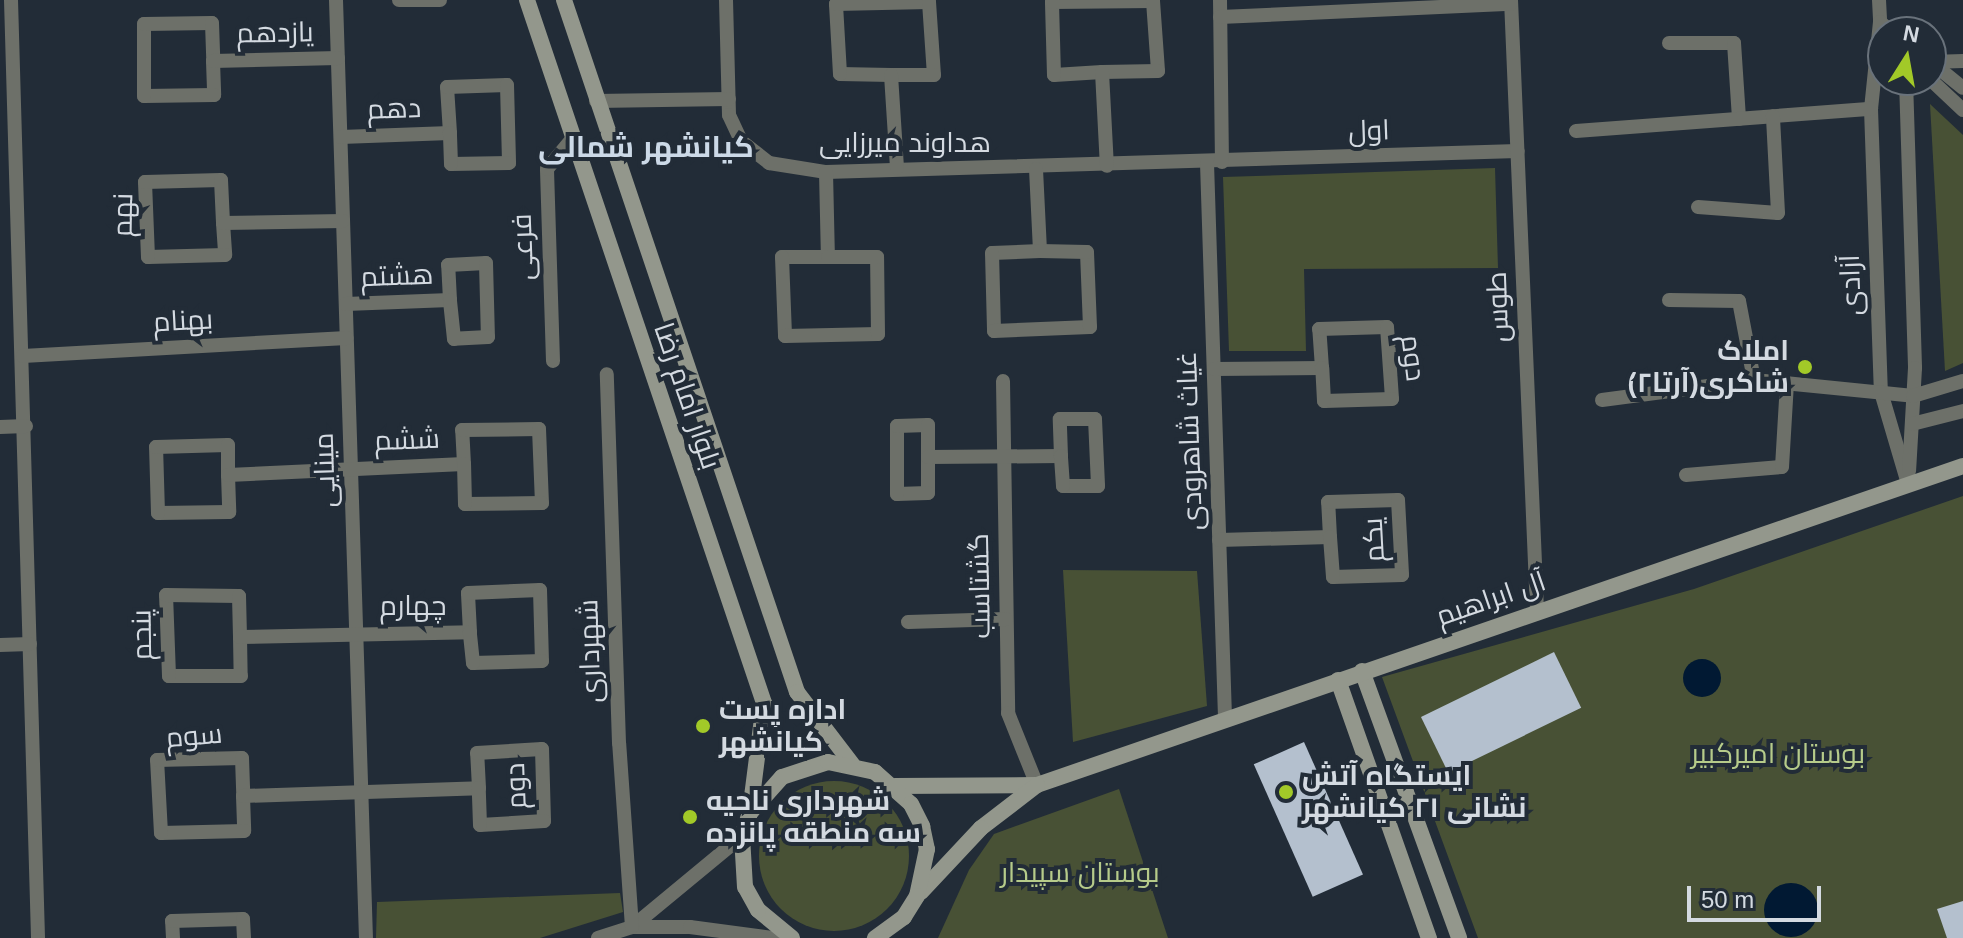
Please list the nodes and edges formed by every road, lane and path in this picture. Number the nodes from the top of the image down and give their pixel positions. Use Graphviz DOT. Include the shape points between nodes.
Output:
graph roads {
  1 [pos="11,0"];
  2 [pos="336,0"];
  3 [pos="399,0"];
  4 [pos="440,0"];
  5 [pos="527,0"];
  6 [pos="564,0"];
  7 [pos="726,0"];
  8 [pos="1220,0"];
  9 [pos="1511,2"];
  10 [pos="1220,17"];
  11 [pos="1669,43"];
  12 [pos="338,58"];
  13 [pos="213,61"];
  14 [pos="1102,72"];
  15 [pos="891,75"];
  16 [pos="1947,75"];
  17 [pos="1963,88"];
  18 [pos="1947,95"];
  19 [pos="1873,96"];
  20 [pos="1906,96"];
  21 [pos="729,99"];
  22 [pos="596,101"];
  23 [pos="1871,109"];
  24 [pos="1963,110"];
  25 [pos="1773,116"];
  26 [pos="1739,119"];
  27 [pos="1576,131"];
  28 [pos="450,133"];
  29 [pos="341,137"];
  30 [pos="572,139"];
  31 [pos="1518,151"];
  32 [pos="1214,162"];
  33 [pos="1107,166"];
  34 [pos="897,168"];
  35 [pos="1036,169"];
  36 [pos="826,172"];
  37 [pos="1698,207"];
  38 [pos="343,221"];
  39 [pos="223,223"];
  40 [pos="1040,251"];
  41 [pos="828,257"];
  42 [pos="450,300"];
  43 [pos="1669,300"];
  44 [pos="346,304"];
  45 [pos="347,338"];
  46 [pos="23,356"];
  47 [pos="553,361"];
  48 [pos="1322,368"];
  49 [pos="1214,369"];
  50 [pos="607,374"];
  51 [pos="1754,380"];
  52 [pos="1003,381"];
  53 [pos="1963,381"];
  54 [pos="1787,383"];
  55 [pos="1881,392"];
  56 [pos="1913,396"];
  57 [pos="1602,400"];
  58 [pos="1963,411"];
  59 [pos="1912,424"];
  60 [pos="26,426"];
  61 [pos="0,427"];
  62 [pos="1004,456"];
  63 [pos="1061,456"];
  64 [pos="928,457"];
  65 [pos="464,464"];
  66 [pos="1963,466"];
  67 [pos="351,468"];
  68 [pos="228,475"];
  69 [pos="1686,475"];
  70 [pos="1908,484"];
  71 [pos="1330,537"];
  72 [pos="1219,540"];
  73 [pos="1537,611"];
  74 [pos="1006,619"];
  75 [pos="908,622"];
  76 [pos="356,632"];
  77 [pos="470,632"];
  78 [pos="240,637"];
  79 [pos="30,644"];
  80 [pos="0,645"];
  81 [pos="1362,671"];
  82 [pos="1338,680"];
  83 [pos="1225,718"];
  84 [pos="852,764"];
  85 [pos="1037,785"];
  86 [pos="895,786"];
  87 [pos="479,788"];
  88 [pos="361,792"];
  89 [pos="243,796"];
  90 [pos="750,813"];
  91 [pos="742,836"];
  92 [pos="917,896"];
  93 [pos="904,917"];
  94 [pos="632,927"];
  95 [pos="38,938"];
  96 [pos="173,938"];
  97 [pos="244,938"];
  98 [pos="366,938"];
  99 [pos="598,938"];
  100 [pos="772,938"];
  101 [pos="792,938"];
  102 [pos="875,938"];
  103 [pos="894,938"];
  104 [pos="1429,938"];
  105 [pos="1459,938"];
  1 -- 46 [label="street"];
  2 -- 12 [label="street, مینایی"];
  3 -- 4 [label="street"];
  5 -- 30 [label="main road, بلوار امام رضا"];
  6 -- 22 [label="main road, بلوار امام رضا"];
  7 -- 21 [label="street, هداوند میرزایی"];
  8 -- 10 [label="street, غیاث شاهرودی"];
  9 -- 10 [label="street"];
  9 -- 31 [label="street, طوس"];
  10 -- 32 [label="street, غیاث شاهرودی"];
  11 -- 26 [label="street" via="1734,43"];
  12 -- 13 [label="street, یازدهم"];
  12 -- 29 [label="street, مینایی"];
  13 -- 13 [label="street, یازدهم" via="212,23 144,24 144,96 214,95"];
  14 -- 14 [label="street" via="1158,71 1153,1 1052,2 1054,75"];
  14 -- 33 [label="street"];
  15 -- 15 [label="street" via="934,75 929,2 836,4 840,74"];
  15 -- 34 [label="street"];
  16 -- 17 [label="street"];
  18 -- 24 [label="street"];
  19 -- 23 [label="street, آزادی"];
  20 -- 56 [label="street"];
  21 -- 22 [label="street"];
  21 -- 36 [label="street, هداوند میرزایی" via="729,115 741,141 769,163"];
  22 -- 84 [label="main road, بلوار امام رضا" via="797,692"];
  23 -- 25 [label="street"];
  23 -- 55 [label="street, آزادی"];
  25 -- 26 [label="street"];
  25 -- 37 [label="street" via="1778,213"];
  26 -- 27 [label="street"];
  28 -- 28 [label="street, دهم" via="447,87 507,85 509,163 451,164"];
  28 -- 29 [label="street, دهم"];
  29 -- 38 [label="street, مینایی"];
  30 -- 47 [label="street, فرعی" via="547,169"];
  30 -- 90 [label="main road, بلوار امام رضا" via="764,703"];
  31 -- 32 [label="street, اول"];
  31 -- 73 [label="street, طوس"];
  32 -- 33 [label="street, هداوند میرزایی"];
  32 -- 49 [label="street, غیاث شاهرودی"];
  33 -- 35 [label="street, هداوند میرزایی"];
  34 -- 35 [label="street, هداوند میرزایی"];
  34 -- 36 [label="street, هداوند میرزایی"];
  35 -- 40 [label="street"];
  36 -- 41 [label="street"];
  38 -- 39 [label="street"];
  38 -- 44 [label="street, مینایی"];
  39 -- 39 [label="street, نهم" via="221,180 145,182 148,257 225,255"];
  40 -- 40 [label="street" via="992,253 994,331 1090,327 1087,252"];
  41 -- 41 [label="street" via="782,257 785,336 878,334 877,257"];
  42 -- 42 [label="street, هشتم" via="448,265 486,263 488,337 454,339"];
  42 -- 44 [label="street, هشتم"];
  43 -- 51 [label="street" via="1739,301"];
  44 -- 45 [label="street, مینایی"];
  45 -- 46 [label="street, بهنام"];
  45 -- 67 [label="street, مینایی"];
  46 -- 60 [label="street"];
  48 -- 48 [label="street, دوم" via="1319,329 1387,327 1392,399 1324,401"];
  48 -- 49 [label="street"];
  49 -- 72 [label="street, غیاث شاهرودی"];
  50 -- 94 [label="street, شهرداری" via="619,743"];
  51 -- 54 [label="street"];
  51 -- 57 [label="street"];
  52 -- 62 [label="street, گشتاسب"];
  53 -- 56 [label="street"];
  54 -- 55 [label="street"];
  54 -- 69 [label="street" via="1782,467"];
  55 -- 56 [label="street"];
  55 -- 70 [label="street, آزادی"];
  56 -- 59 [label="street"];
  58 -- 59 [label="street"];
  59 -- 70 [label="street"];
  60 -- 61 [label="street"];
  60 -- 79 [label="street"];
  62 -- 63 [label="street"];
  62 -- 64 [label="street"];
  62 -- 74 [label="street, گشتاسب"];
  63 -- 63 [label="street" via="1060,419 1095,419 1098,486 1063,486"];
  64 -- 64 [label="street" via="928,493 897,494 897,426 928,425"];
  65 -- 65 [label="street, ششم" via="462,430 539,429 542,503 465,504"];
  65 -- 67 [label="street, ششم"];
  66 -- 70 [label="main road, آل ابراهیم"];
  67 -- 68 [label="street, ششم"];
  67 -- 76 [label="street, مینایی"];
  68 -- 68 [label="street" via="228,445 156,447 158,513 229,512"];
  70 -- 73 [label="main road, آل ابراهیم"];
  71 -- 71 [label="street, یکم" via="1328,502 1398,500 1402,575 1333,577"];
  71 -- 72 [label="street, یکم"];
  72 -- 83 [label="street, غیاث شاهرودی"];
  73 -- 81 [label="main road, آل ابراهیم"];
  74 -- 75 [label="street"];
  74 -- 85 [label="street, گشتاسب" via="1008,713"];
  76 -- 77 [label="street, چهارم"];
  76 -- 78 [label="street"];
  76 -- 88 [label="street, مینایی"];
  77 -- 77 [label="street, چهارم" via="468,593 540,590 542,661 473,663"];
  78 -- 78 [label="street, پنجم" via="239,596 166,595 169,676 241,676"];
  79 -- 80 [label="street"];
  79 -- 95 [label="street"];
  81 -- 82 [label="main road, آل ابراهیم"];
  81 -- 105 [label="main road"];
  82 -- 83 [label="main road, آل ابراهیم"];
  82 -- 104 [label="main road"];
  83 -- 85 [label="main road, آل ابراهیم"];
  84 -- 86 [label="main road"];
  84 -- 90 [label="main road" via="804,767 782,777"];
  85 -- 86 [label="main road"];
  85 -- 92 [label="main road" via="981,828"];
  86 -- 92 [label="main road" via="911,804 924,837 925,873"];
  87 -- 87 [label="street, دوم" via="477,753 542,749 544,821 480,825"];
  87 -- 88 [label="street, دوم"];
  88 -- 89 [label="street"];
  88 -- 98 [label="street, مینایی"];
  89 -- 89 [label="street, سوم" via="242,758 157,760 161,833 244,831"];
  90 -- 91 [label="main road"];
  91 -- 94 [label="street"];
  91 -- 101 [label="main road" via="745,887 758,910"];
  92 -- 93 [label="main road"];
  93 -- 102 [label="main road"];
  93 -- 103 [label="street"];
  94 -- 99 [label="street"];
  94 -- 100 [label="street" via="690,927"];
  96 -- 97 [label="street" via="172,921 243,919"];
}
